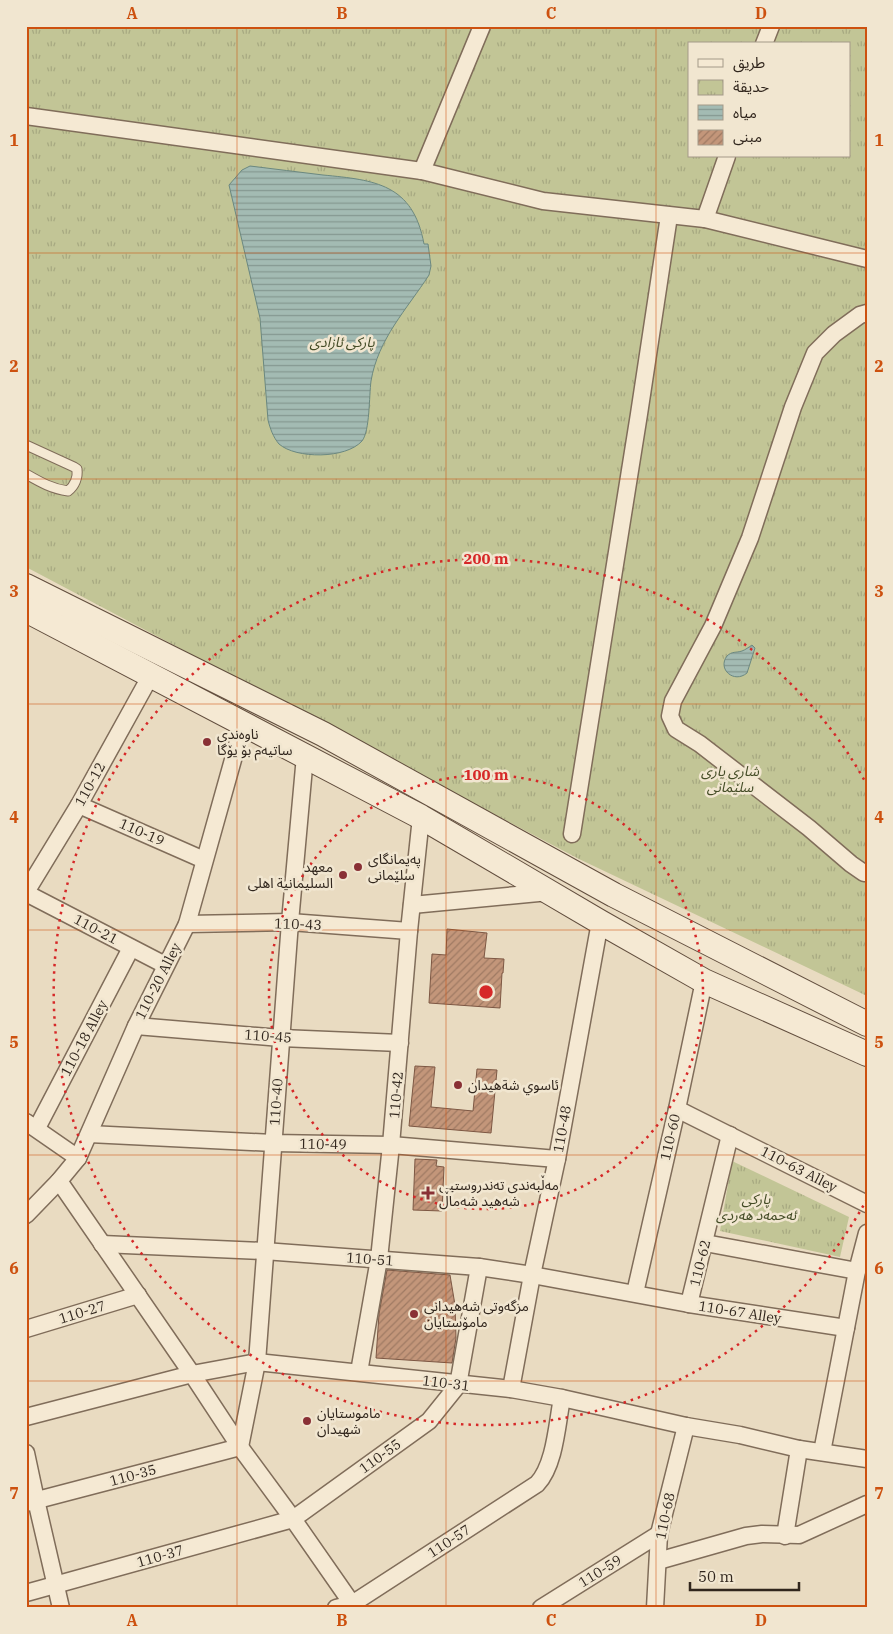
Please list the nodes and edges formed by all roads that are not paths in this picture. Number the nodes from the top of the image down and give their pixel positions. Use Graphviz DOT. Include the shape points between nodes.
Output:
graph roads {
  1 [pos="482,26"];
  2 [pos="771,26"];
  3 [pos="765,42"];
  4 [pos="26,116"];
  5 [pos="726,158"];
  6 [pos="422,171"];
  7 [pos="669,216"];
  8 [pos="705,219"];
  9 [pos="867,259"];
  10 [pos="867,313"];
  11 [pos="26,444"];
  12 [pos="26,474"];
  13 [pos="26,586"];
  14 [pos="26,610"];
  15 [pos="151,674"];
  16 [pos="219,681"];
  17 [pos="208,705"];
  18 [pos="243,724"];
  19 [pos="305,756"];
  20 [pos="79,805"];
  21 [pos="421,817"];
  22 [pos="572,834"];
  23 [pos="204,860"];
  24 [pos="867,873"];
  25 [pos="26,892"];
  26 [pos="549,892"];
  27 [pos="412,906"];
  28 [pos="290,922"];
  29 [pos="600,922"];
  30 [pos="187,924"];
  31 [pos="409,931"];
  32 [pos="131,948"];
  33 [pos="165,965"];
  34 [pos="704,981"];
  35 [pos="867,1024"];
  36 [pos="136,1026"];
  37 [pos="281,1038"];
  38 [pos="400,1043"];
  39 [pos="867,1054"];
  40 [pos="677,1108"];
  41 [pos="31,1125"];
  42 [pos="89,1134"];
  43 [pos="730,1135"];
  44 [pos="273,1142"];
  45 [pos="392,1146"];
  46 [pos="78,1158"];
  47 [pos="557,1159"];
  48 [pos="58,1181"];
  49 [pos="867,1204"];
  50 [pos="26,1215"];
  51 [pos="867,1233"];
  52 [pos="705,1243"];
  53 [pos="102,1244"];
  54 [pos="264,1251"];
  55 [pos="379,1259"];
  56 [pos="479,1267"];
  57 [pos="857,1271"];
  58 [pos="532,1275"];
  59 [pos="635,1293"];
  60 [pos="138,1295"];
  61 [pos="690,1304"];
  62 [pos="846,1328"];
  63 [pos="26,1329"];
  64 [pos="257,1362"];
  65 [pos="359,1372"];
  66 [pos="192,1374"];
  67 [pos="458,1385"];
  68 [pos="512,1389"];
  69 [pos="562,1398"];
  70 [pos="26,1418"];
  71 [pos="686,1426"];
  72 [pos="240,1447"];
  73 [pos="799,1448"];
  74 [pos="822,1452"];
  75 [pos="26,1453"];
  76 [pos="867,1459"];
  77 [pos="31,1502"];
  78 [pos="867,1504"];
  79 [pos="293,1519"];
  80 [pos="660,1534"];
  81 [pos="785,1536"];
  82 [pos="658,1561"];
  83 [pos="57,1585"];
  84 [pos="26,1593"];
  85 [pos="354,1606"];
  86 [pos="61,1608"];
  87 [pos="336,1608"];
  88 [pos="541,1608"];
  89 [pos="655,1608"];
  1 -- 6 [label="street"];
  2 -- 3 [label="street"];
  4 -- 6 [label="street"];
  5 -- 8 [label="street"];
  6 -- 7 [label="street" via="543,201"];
  7 -- 8 [label="street"];
  7 -- 22 [label="street"];
  8 -- 9 [label="street"];
  10 -- 24 [label="street" via="834,334 815,353 750,538 713,626 673,702 670,716 676,729"];
  11 -- 12 [label="lane" via="74,467 78,473 68,491 43,484"];
  13 -- 16 [label="main road"];
  14 -- 15 [label="main road"];
  15 -- 17 [label="main road"];
  15 -- 20 [label="street, 110-12"];
  16 -- 17 [label="main road"];
  16 -- 35 [label="main road" via="323,734 614,895"];
  17 -- 18 [label="main road"];
  18 -- 19 [label="main road"];
  18 -- 23 [label="street, 110-20 Alley"];
  19 -- 21 [label="main road"];
  19 -- 28 [label="street, 110-40"];
  20 -- 23 [label="street, 110-19"];
  20 -- 25 [label="street, 110-12"];
  21 -- 26 [label="main road"];
  21 -- 27 [label="street, 110-42"];
  23 -- 30 [label="street, 110-20 Alley"];
  25 -- 32 [label="street, 110-21"];
  26 -- 27 [label="street"];
  26 -- 29 [label="main road"];
  27 -- 31 [label="street, 110-42"];
  28 -- 30 [label="street, 110-43"];
  28 -- 31 [label="street, 110-43"];
  28 -- 37 [label="street, 110-40"];
  29 -- 34 [label="main road"];
  29 -- 47 [label="street, 110-48"];
  30 -- 33 [label="street, 110-20 Alley"];
  31 -- 38 [label="street, 110-42"];
  32 -- 33 [label="street, 110-21"];
  32 -- 41 [label="street, 110-18 Alley"];
  33 -- 36 [label="street, 110-20 Alley"];
  34 -- 39 [label="main road"];
  34 -- 40 [label="street, 110-60"];
  36 -- 37 [label="street, 110-45"];
  36 -- 42 [label="street, 110-20 Alley"];
  37 -- 38 [label="street, 110-45"];
  37 -- 44 [label="street, 110-40"];
  38 -- 45 [label="street, 110-42"];
  40 -- 43 [label="street, 110-63 Alley"];
  40 -- 59 [label="street, 110-60"];
  41 -- 46 [label="street"];
  42 -- 44 [label="street, 110-49"];
  42 -- 46 [label="street, 110-20 Alley"];
  43 -- 49 [label="street, 110-63 Alley"];
  43 -- 52 [label="street, 110-62"];
  44 -- 45 [label="street, 110-49"];
  44 -- 54 [label="street, 110-40"];
  45 -- 47 [label="street, 110-49"];
  45 -- 55 [label="street, 110-42"];
  46 -- 48 [label="street, 110-20 Alley"];
  47 -- 58 [label="street, 110-48"];
  48 -- 50 [label="street, 110-20 Alley"];
  48 -- 53 [label="street"];
  51 -- 57 [label="street"];
  52 -- 57 [label="street"];
  52 -- 61 [label="street, 110-62"];
  53 -- 54 [label="street, 110-51"];
  53 -- 60 [label="street"];
  54 -- 55 [label="street, 110-51"];
  54 -- 64 [label="street, 110-40"];
  55 -- 56 [label="street, 110-51"];
  55 -- 65 [label="street, 110-42"];
  56 -- 58 [label="street, 110-51"];
  56 -- 67 [label="street"];
  57 -- 62 [label="street"];
  58 -- 59 [label="street, 110-51"];
  58 -- 68 [label="street, 110-48"];
  59 -- 61 [label="street, 110-67 Alley"];
  60 -- 63 [label="street, 110-27"];
  60 -- 66 [label="street"];
  61 -- 62 [label="street, 110-67 Alley"];
  62 -- 74 [label="street"];
  64 -- 65 [label="street, 110-31"];
  64 -- 66 [label="street, 110-31"];
  64 -- 72 [label="street, 110-40"];
  65 -- 67 [label="street, 110-31"];
  66 -- 70 [label="street, 110-31"];
  66 -- 72 [label="street"];
  67 -- 68 [label="street, 110-31"];
  67 -- 79 [label="street, 110-55" via="428,1421"];
  68 -- 69 [label="street, 110-31"];
  69 -- 71 [label="street, 110-31"];
  69 -- 85 [label="street, 110-57" via="544,1476"];
  71 -- 73 [label="street, 110-31"];
  71 -- 80 [label="street, 110-68"];
  72 -- 77 [label="street, 110-35"];
  72 -- 79 [label="street"];
  73 -- 74 [label="street, 110-31"];
  73 -- 81 [label="street"];
  74 -- 76 [label="street, 110-31"];
  75 -- 77 [label="street"];
  77 -- 83 [label="street"];
  78 -- 81 [label="street" via="806,1533"];
  79 -- 83 [label="street, 110-37"];
  79 -- 85 [label="street"];
  80 -- 82 [label="street, 110-68"];
  80 -- 88 [label="street, 110-59"];
  81 -- 82 [label="street" via="746,1536"];
  82 -- 89 [label="street, 110-68"];
  83 -- 84 [label="street, 110-37"];
  83 -- 86 [label="street"];
  85 -- 87 [label="street, 110-57"];
}
